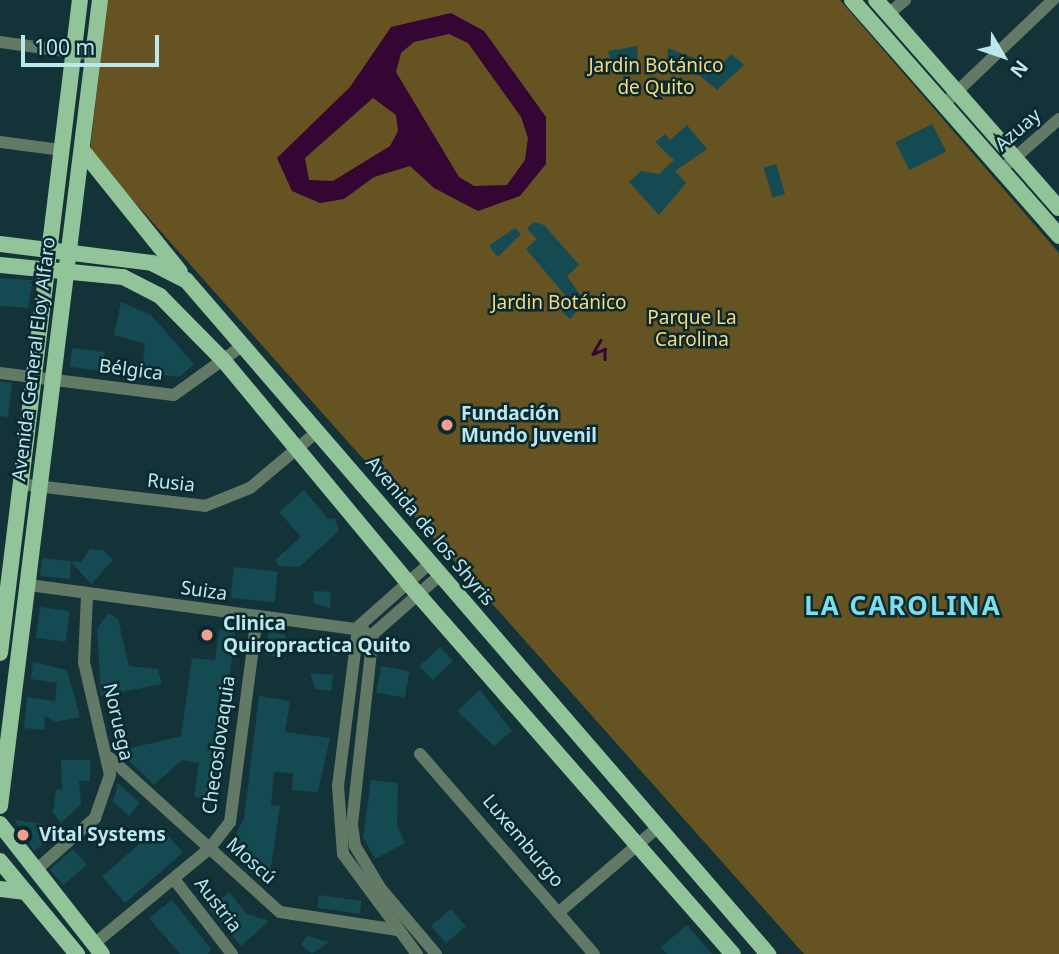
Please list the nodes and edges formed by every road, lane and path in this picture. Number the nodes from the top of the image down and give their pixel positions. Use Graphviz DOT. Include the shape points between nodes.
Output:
graph roads {
  1 [pos="80,0"];
  2 [pos="100,0"];
  3 [pos="852,0"];
  4 [pos="876,0"];
  5 [pos="905,0"];
  6 [pos="1053,0"];
  7 [pos="888,14"];
  8 [pos="0,41"];
  9 [pos="74,53"];
  10 [pos="93,55"];
  11 [pos="958,93"];
  12 [pos="944,104"];
  13 [pos="1059,119"];
  14 [pos="0,142"];
  15 [pos="62,150"];
  16 [pos="82,150"];
  17 [pos="1015,158"];
  18 [pos="1002,170"];
  19 [pos="1059,208"];
  20 [pos="1059,236"];
  21 [pos="0,244"];
  22 [pos="51,250"];
  23 [pos="68,252"];
  24 [pos="0,265"];
  25 [pos="48,270"];
  26 [pos="66,272"];
  27 [pos="186,280"];
  28 [pos="242,346"];
  29 [pos="225,361"];
  30 [pos="0,373"];
  31 [pos="35,377"];
  32 [pos="52,379"];
  33 [pos="317,432"];
  34 [pos="297,451"];
  35 [pos="19,484"];
  36 [pos="40,486"];
  37 [pos="434,570"];
  38 [pos="29,585"];
  39 [pos="413,588"];
  40 [pos="87,595"];
  41 [pos="257,618"];
  42 [pos="358,627"];
  43 [pos="373,634"];
  44 [pos="0,653"];
  45 [pos="420,754"];
  46 [pos="110,758"];
  47 [pos="0,806"];
  48 [pos="0,824"];
  49 [pos="657,828"];
  50 [pos="635,846"];
  51 [pos="209,849"];
  52 [pos="0,861"];
  53 [pos="36,870"];
  54 [pos="174,880"];
  55 [pos="0,889"];
  56 [pos="26,892"];
  57 [pos="558,913"];
  58 [pos="412,926"];
  59 [pos="397,930"];
  60 [pos="98,949"];
  61 [pos="77,954"];
  62 [pos="232,954"];
  63 [pos="417,954"];
  64 [pos="436,954"];
  65 [pos="594,954"];
  66 [pos="733,954"];
  67 [pos="768,954"];
  1 -- 9 [label="main road, Avenida General Eloy Alfaro"];
  2 -- 10 [label="main road, Avenida General Eloy Alfaro"];
  3 -- 12 [label="main road"];
  4 -- 7 [label="main road"];
  5 -- 7 [label="street"];
  6 -- 11 [label="street"];
  7 -- 11 [label="main road"];
  8 -- 9 [label="street"];
  9 -- 10 [label="street"];
  9 -- 15 [label="main road, Avenida General Eloy Alfaro"];
  10 -- 16 [label="main road, Avenida General Eloy Alfaro"];
  11 -- 12 [label="street"];
  11 -- 17 [label="main road"];
  12 -- 18 [label="main road"];
  13 -- 17 [label="street, Azuay"];
  14 -- 15 [label="street"];
  15 -- 22 [label="main road, Avenida General Eloy Alfaro"];
  16 -- 23 [label="main road, Avenida General Eloy Alfaro"];
  16 -- 27 [label="main road"];
  17 -- 18 [label="street, Azuay"];
  17 -- 19 [label="main road"];
  18 -- 20 [label="main road"];
  21 -- 22 [label="main road, Avenida de los Shyris"];
  22 -- 23 [label="main road, Avenida de los Shyris"];
  22 -- 25 [label="main road, Avenida General Eloy Alfaro"];
  23 -- 26 [label="main road, Avenida General Eloy Alfaro"];
  23 -- 27 [label="main road, Avenida de los Shyris" via="152,262"];
  24 -- 25 [label="main road"];
  25 -- 26 [label="main road"];
  25 -- 31 [label="main road, Avenida General Eloy Alfaro"];
  26 -- 29 [label="main road" via="146,285"];
  26 -- 32 [label="main road, Avenida General Eloy Alfaro"];
  27 -- 28 [label="main road, Avenida de los Shyris"];
  28 -- 29 [label="street, Bélgica"];
  28 -- 33 [label="main road, Avenida de los Shyris"];
  29 -- 32 [label="street, Bélgica" via="174,395"];
  29 -- 34 [label="main road"];
  30 -- 31 [label="street, Bélgica"];
  31 -- 32 [label="street, Bélgica"];
  31 -- 35 [label="main road, Avenida General Eloy Alfaro"];
  32 -- 36 [label="main road, Avenida General Eloy Alfaro"];
  33 -- 34 [label="street, Rusia"];
  33 -- 37 [label="main road, Avenida de los Shyris"];
  34 -- 36 [label="street, Rusia" via="250,488 205,506"];
  34 -- 39 [label="main road"];
  35 -- 36 [label="street, Rusia"];
  35 -- 44 [label="main road, Avenida General Eloy Alfaro"];
  36 -- 38 [label="main road, Avenida General Eloy Alfaro"];
  37 -- 39 [label="street"];
  37 -- 49 [label="main road, Avenida de los Shyris"];
  38 -- 40 [label="street, Suiza"];
  38 -- 47 [label="main road, Avenida General Eloy Alfaro"];
  39 -- 42 [label="street"];
  39 -- 43 [label="street"];
  39 -- 50 [label="main road"];
  40 -- 41 [label="street, Suiza"];
  40 -- 46 [label="street, Noruega" via="84,662"];
  41 -- 42 [label="street, Suiza"];
  41 -- 51 [label="street, Checoslovaquia" via="230,822"];
  42 -- 43 [label="street, Suiza"];
  42 -- 59 [label="street" via="337,830 343,854"];
  43 -- 58 [label="street" via="352,824 355,846"];
  45 -- 57 [label="street, Luxemburgo"];
  46 -- 51 [label="street, Moscú"];
  46 -- 53 [label="street, Noruega" via="106,794 95,818"];
  48 -- 53 [label="main road"];
  49 -- 50 [label="street"];
  49 -- 67 [label="main road, Avenida de los Shyris"];
  50 -- 57 [label="street"];
  50 -- 66 [label="main road"];
  51 -- 54 [label="street, Checoslovaquia"];
  51 -- 59 [label="street, Moscú" via="280,912"];
  52 -- 56 [label="main road"];
  53 -- 60 [label="main road"];
  54 -- 60 [label="street, Checoslovaquia"];
  54 -- 62 [label="street, Austria"];
  55 -- 56 [label="main road"];
  56 -- 61 [label="main road"];
  57 -- 65 [label="street, Luxemburgo"];
  58 -- 59 [label="street"];
  58 -- 64 [label="street"];
  59 -- 63 [label="street"];
}
